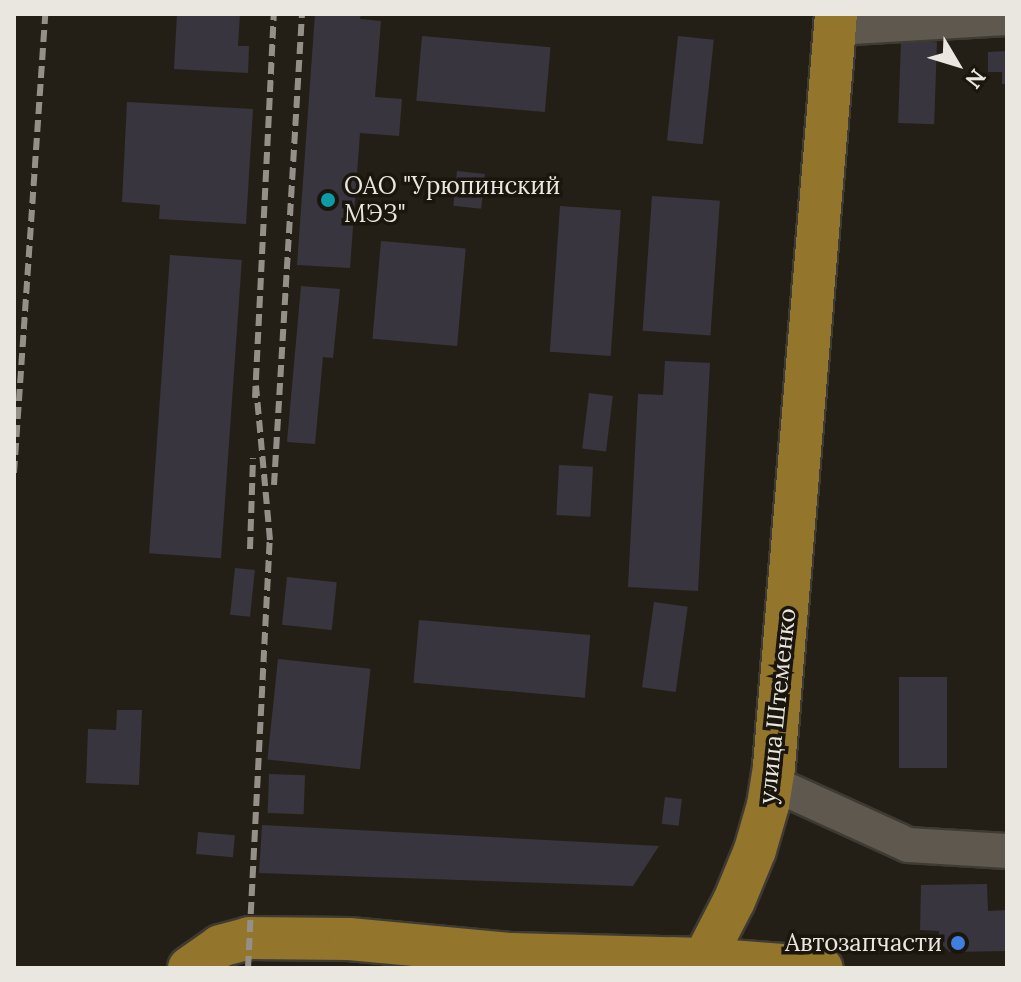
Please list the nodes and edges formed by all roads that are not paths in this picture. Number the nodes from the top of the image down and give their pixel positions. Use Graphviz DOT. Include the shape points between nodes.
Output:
graph roads {
  1 [pos="1007,18"];
  2 [pos="836,21"];
  3 [pos="772,783"];
  4 [pos="1007,851"];
  5 [pos="704,959"];
  6 [pos="189,968"];
  7 [pos="822,968"];
  1 -- 2 [label="street"];
  2 -- 3 [label="main road, улица Штеменко"];
  3 -- 4 [label="street" via="908,845"];
  3 -- 5 [label="main road, улица Штеменко" via="755,850"];
  5 -- 6 [label="main road" via="249,938 220,946"];
  5 -- 7 [label="main road"];
}
